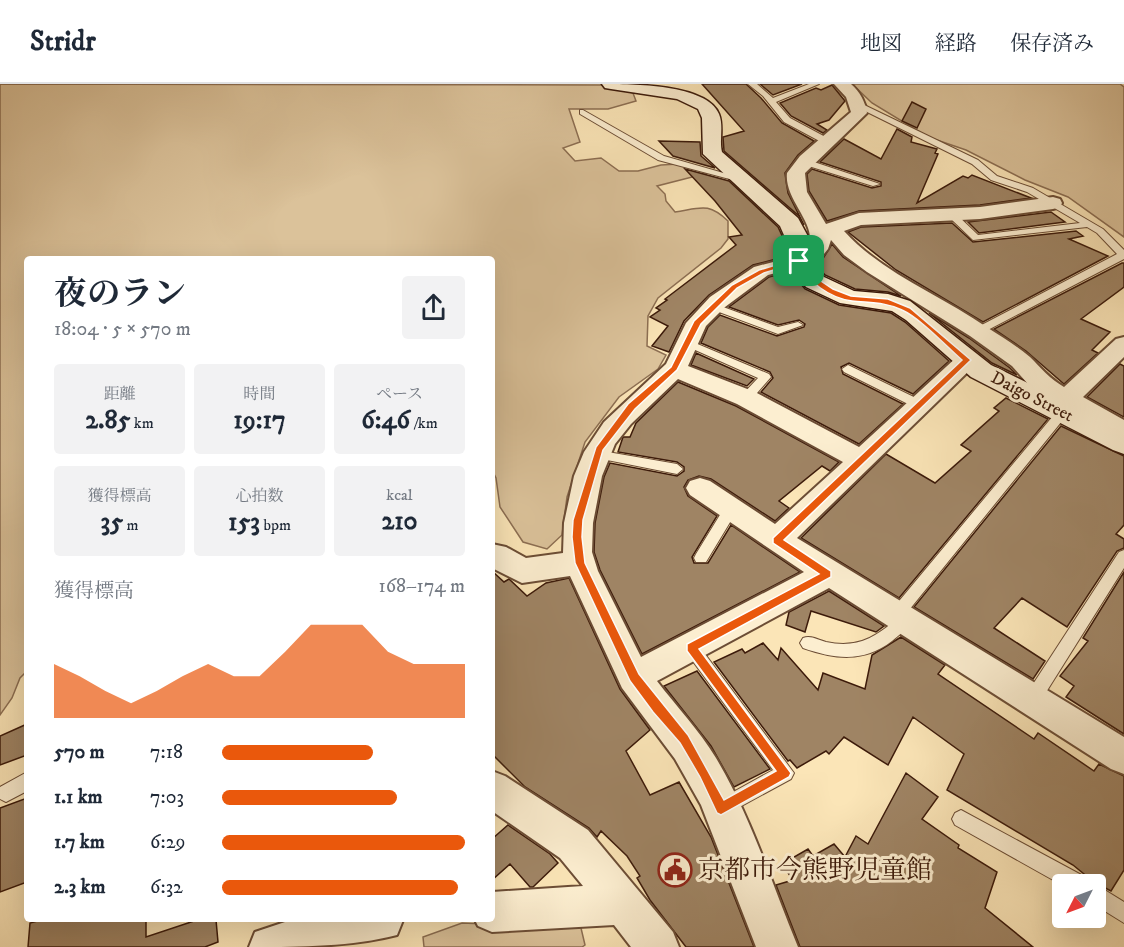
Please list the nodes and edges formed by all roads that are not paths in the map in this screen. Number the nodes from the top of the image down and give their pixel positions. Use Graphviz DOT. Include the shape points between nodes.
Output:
graph roads {
  1 [pos="611,84"];
  2 [pos="815,84"];
  3 [pos="841,84"];
  4 [pos="759,86"];
  5 [pos="658,87"];
  6 [pos="772,101"];
  7 [pos="858,104"];
  8 [pos="583,112"];
  9 [pos="828,142"];
  10 [pos="805,162"];
  11 [pos="737,178"];
  12 [pos="876,184"];
  13 [pos="1053,203"];
  14 [pos="952,215"];
  15 [pos="1089,224"];
  16 [pos="1123,256"];
  17 [pos="799,261"];
  18 [pos="715,307"];
  19 [pos="798,325"];
  20 [pos="978,331"];
  21 [pos="1124,344"];
  22 [pos="681,356"];
  23 [pos="967,360"];
  24 [pos="848,369"];
  25 [pos="918,404"];
  26 [pos="1064,406"];
  27 [pos="1124,431"];
  28 [pos="1124,443"];
  29 [pos="596,454"];
  30 [pos="860,459"];
  31 [pos="677,469"];
  32 [pos="700,488"];
  33 [pos="731,510"];
  34 [pos="777,540"];
  35 [pos="495,555"];
  36 [pos="1124,555"];
  37 [pos="701,558"];
  38 [pos="580,563"];
  39 [pos="828,574"];
  40 [pos="900,618"];
  41 [pos="808,643"];
  42 [pos="691,647"];
  43 [pos="634,677"];
  44 [pos="1032,700"];
  45 [pos="1124,757"];
  46 [pos="24,783"];
  47 [pos="495,791"];
  48 [pos="6,793"];
  49 [pos="721,808"];
  50 [pos="961,819"];
  51 [pos="1060,874"];
  52 [pos="1106,901"];
  53 [pos="623,904"];
  54 [pos="495,912"];
  55 [pos="1124,913"];
  56 [pos="352,922"];
  57 [pos="323,924"];
  58 [pos="270,947"];
  59 [pos="658,947"];
  60 [pos="777,947"];
  1 -- 5 [label="main road"];
  2 -- 6 [label="lane"];
  3 -- 7 [label="street"];
  4 -- 6 [label="lane"];
  5 -- 11 [label="main road" via="689,96 706,107 710,113 709,143 713,154"];
  6 -- 9 [label="lane" via="787,120"];
  7 -- 9 [label="street" via="859,113"];
  7 -- 13 [label="lane" via="975,162 994,178"];
  8 -- 11 [label="lane" via="661,158"];
  9 -- 10 [label="street"];
  10 -- 12 [label="lane"];
  10 -- 17 [label="street" via="797,171 795,183 821,242 813,254"];
  11 -- 17 [label="main road" via="790,223 799,242"];
  13 -- 14 [label="street"];
  13 -- 15 [label="lane"];
  14 -- 15 [label="lane" via="976,238"];
  14 -- 20 [label="street" via="859,219 831,229 874,268"];
  15 -- 16 [label="lane"];
  16 -- 20 [label="lane"];
  17 -- 18 [label="street" via="761,271 735,287"];
  17 -- 23 [label="main road, Daigo Street" via="809,277 831,291 907,309"];
  18 -- 19 [label="lane" via="778,331"];
  18 -- 22 [label="street" via="697,323"];
  20 -- 26 [label="street" via="1020,361"];
  21 -- 26 [label="street"];
  22 -- 29 [label="street" via="632,406"];
  22 -- 30 [label="street" via="746,398"];
  23 -- 25 [label="street"];
  23 -- 26 [label="main road, Daigo Street" via="981,370"];
  24 -- 25 [label="lane"];
  25 -- 30 [label="street"];
  26 -- 27 [label="street"];
  26 -- 28 [label="main road, Daigo Street"];
  26 -- 40 [label="lane"];
  29 -- 31 [label="lane"];
  29 -- 38 [label="street" via="578,520"];
  30 -- 34 [label="street"];
  32 -- 33 [label="street"];
  33 -- 34 [label="street"];
  33 -- 37 [label="lane"];
  34 -- 39 [label="street"];
  35 -- 38 [label="street" via="522,571"];
  36 -- 44 [label="lane"];
  38 -- 43 [label="street"];
  39 -- 40 [label="street"];
  39 -- 42 [label="street"];
  40 -- 41 [label="lane" via="884,641 866,650 837,651"];
  40 -- 44 [label="street"];
  42 -- 43 [label="street"];
  42 -- 49 [label="lane" via="785,773"];
  43 -- 49 [label="street" via="684,739"];
  44 -- 45 [label="street"];
  46 -- 48 [label="lane"];
  47 -- 53 [label="street" via="574,844"];
  49 -- 60 [label="street"];
  50 -- 51 [label="lane"];
  52 -- 55 [label="lane"];
  53 -- 54 [label="street"];
  53 -- 59 [label="street"];
  56 -- 57 [label="street"];
  57 -- 58 [label="street"];
}
